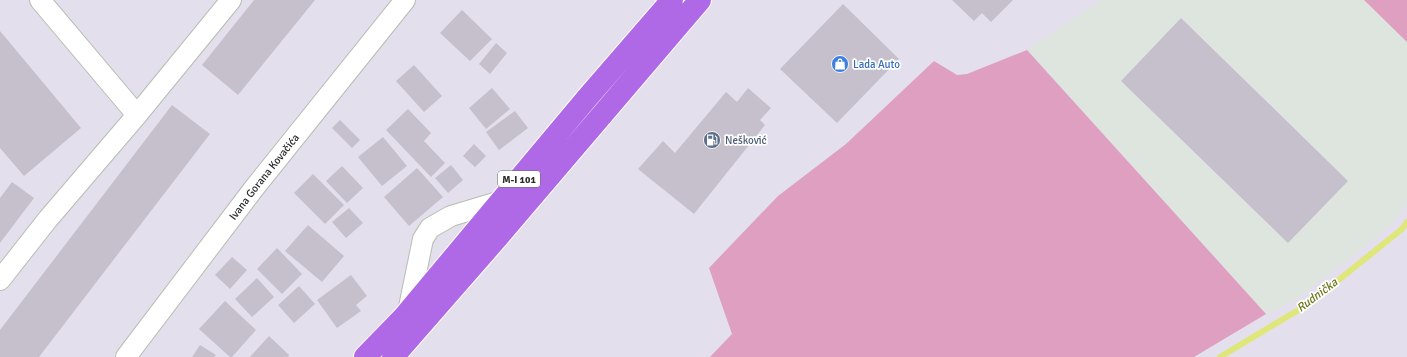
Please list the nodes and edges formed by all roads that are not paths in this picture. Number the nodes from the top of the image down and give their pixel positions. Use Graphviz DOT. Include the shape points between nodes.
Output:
graph roads {
  1 [pos="40,0"];
  2 [pos="230,0"];
  3 [pos="405,0"];
  4 [pos="672,0"];
  5 [pos="700,0"];
  6 [pos="137,115"];
  7 [pos="501,201"];
  8 [pos="0,280"];
  9 [pos="408,312"];
  10 [pos="126,357"];
  11 [pos="365,357"];
  12 [pos="393,357"];
  1 -- 6 [label="street"];
  2 -- 6 [label="street"];
  3 -- 10 [label="street, Ivana Gorana Kovačića" via="255,187"];
  4 -- 7 [label="main road, M-I 101"];
  5 -- 12 [label="main road, M-I 101"];
  6 -- 8 [label="street" via="48,219"];
  7 -- 9 [label="main road, M-I 101"];
  7 -- 9 [label="street" via="451,216 430,228 423,239"];
  9 -- 11 [label="main road, M-I 101"];
}
